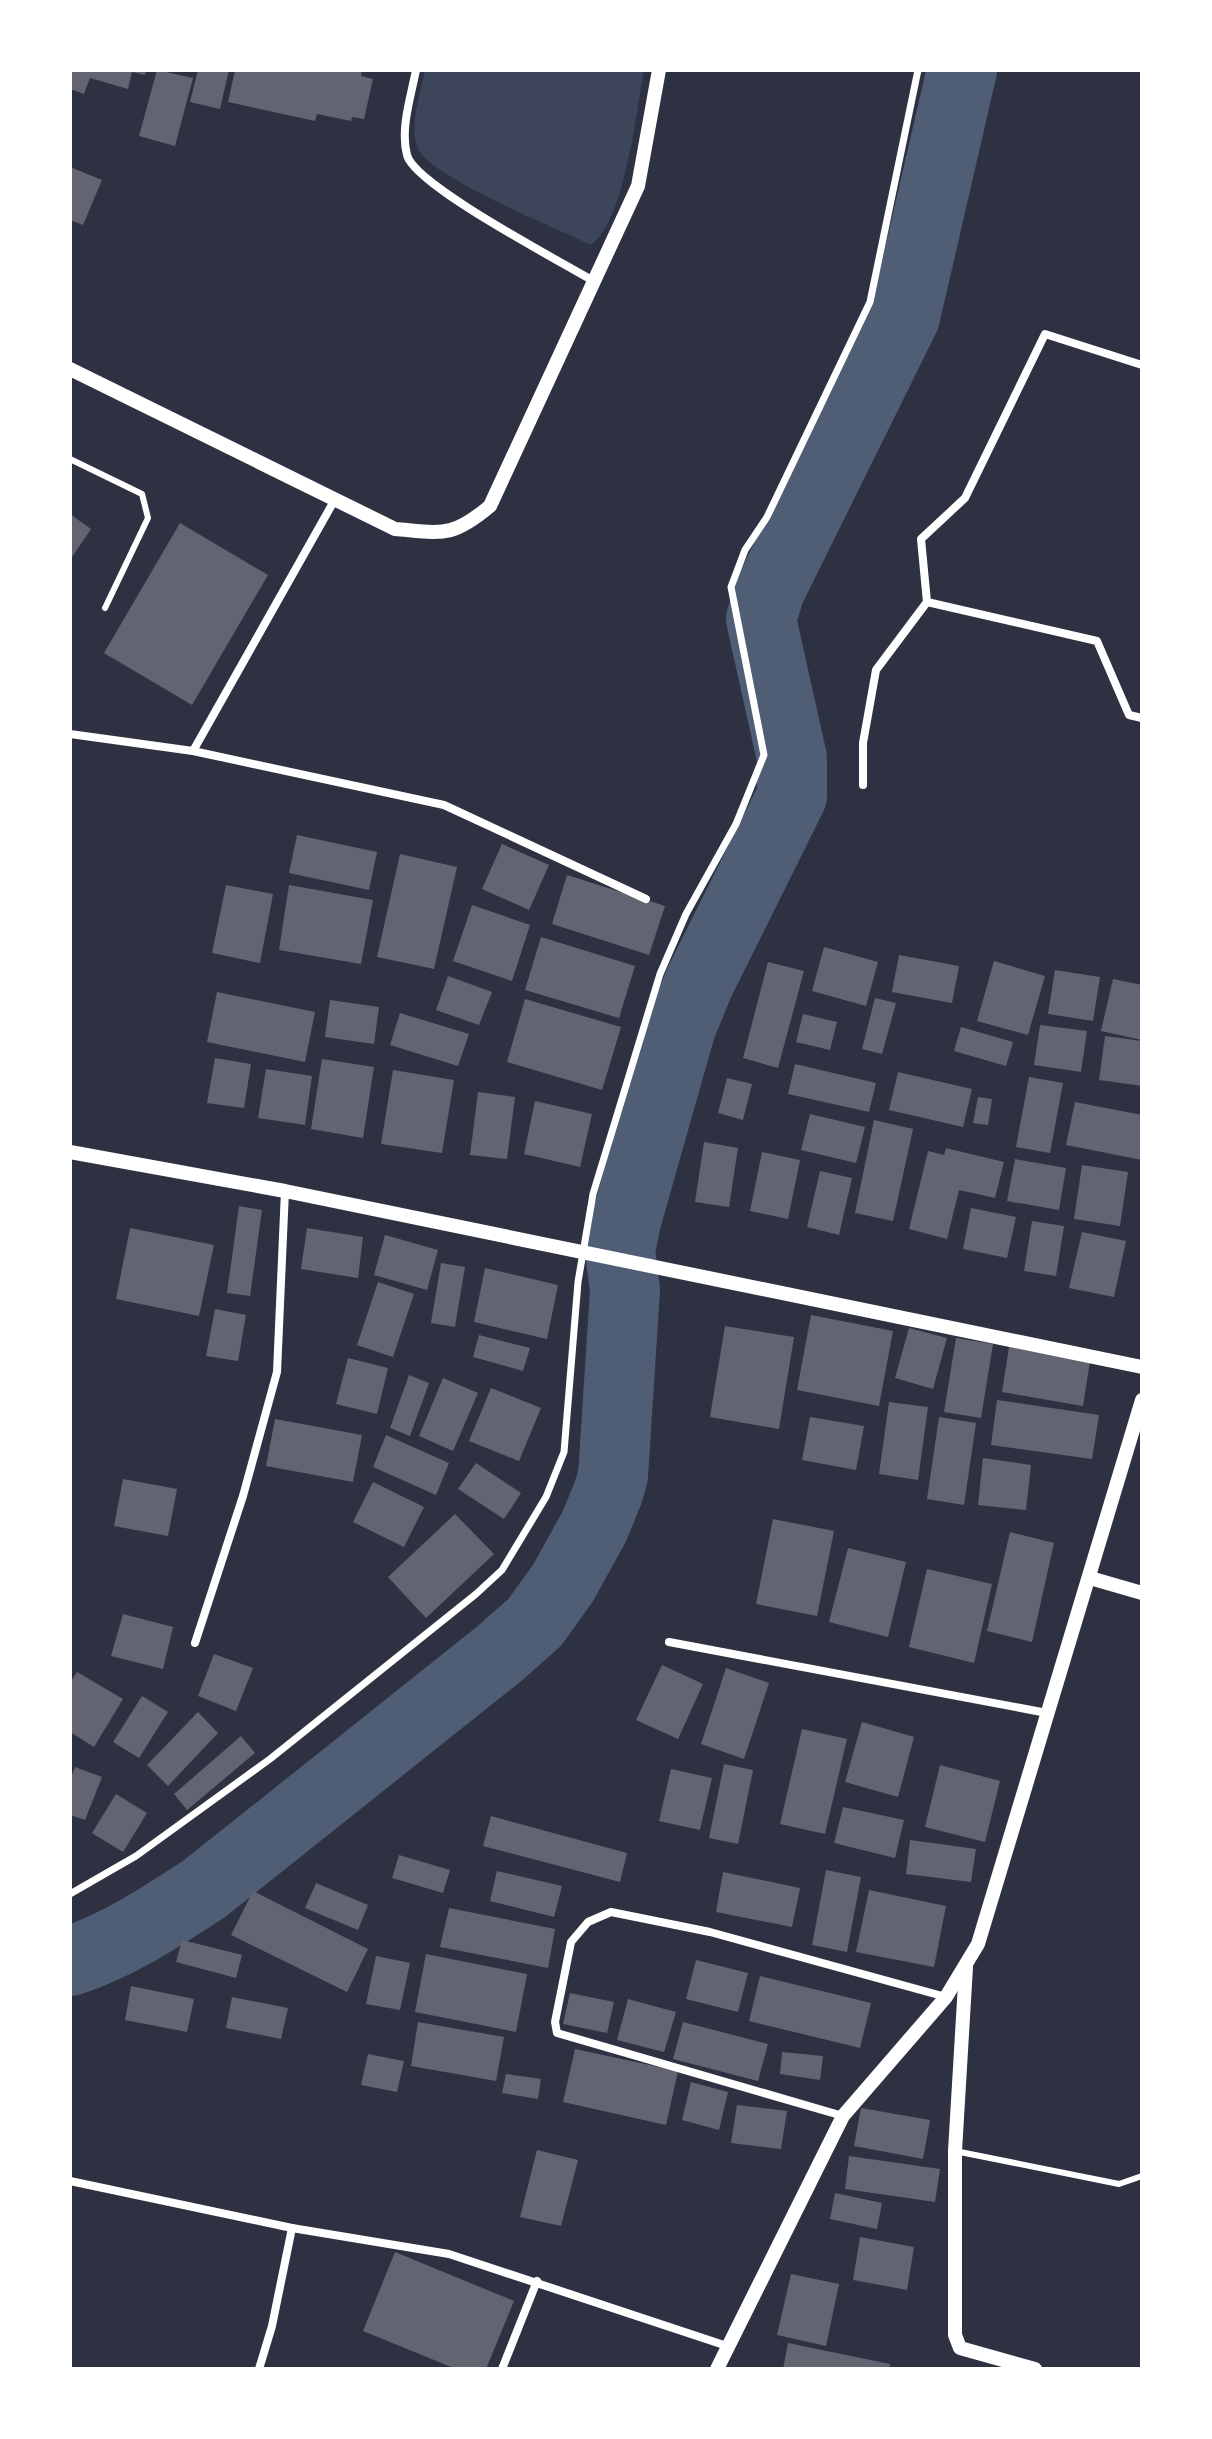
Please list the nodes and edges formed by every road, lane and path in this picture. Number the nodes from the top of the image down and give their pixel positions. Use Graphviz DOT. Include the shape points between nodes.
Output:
graph roads {
  1 [pos="416,70"];
  2 [pos="659,70"];
  3 [pos="918,70"];
  4 [pos="595,282"];
  5 [pos="1142,365"];
  6 [pos="70,369"];
  7 [pos="70,459"];
  8 [pos="334,501"];
  9 [pos="927,602"];
  10 [pos="105,608"];
  11 [pos="1142,718"];
  12 [pos="70,734"];
  13 [pos="193,751"];
  14 [pos="863,785"];
  15 [pos="646,899"];
  16 [pos="70,1152"];
  17 [pos="285,1191"];
  18 [pos="581,1251"];
  19 [pos="1142,1367"];
  20 [pos="1142,1400"];
  21 [pos="1090,1578"];
  22 [pos="1142,1593"];
  23 [pos="669,1642"];
  24 [pos="195,1643"];
  25 [pos="1047,1713"];
  26 [pos="70,1894"];
  27 [pos="966,1966"];
  28 [pos="946,1997"];
  29 [pos="843,2116"];
  30 [pos="955,2151"];
  31 [pos="1142,2176"];
  32 [pos="70,2181"];
  33 [pos="292,2228"];
  34 [pos="537,2281"];
  35 [pos="727,2346"];
  36 [pos="259,2369"];
  37 [pos="502,2369"];
  38 [pos="717,2369"];
  39 [pos="1035,2369"];
  1 -- 4 [label="street" via="405,133 407,159 433,186"];
  2 -- 4 [label="street" via="638,186"];
  3 -- 18 [label="street" via="870,302 731,587 764,755 736,824 660,974 593,1194"];
  4 -- 8 [label="street" via="490,506 465,527 437,533 395,529"];
  5 -- 9 [label="street" via="1045,334 965,498 921,539"];
  6 -- 8 [label="street"];
  7 -- 10 [label="lane" via="142,494 146,506 148,518"];
  8 -- 13 [label="street"];
  9 -- 11 [label="street" via="1097,641 1129,715"];
  9 -- 14 [label="street" via="876,670 863,743"];
  12 -- 13 [label="street"];
  13 -- 15 [label="street" via="444,805"];
  16 -- 17 [label="street"];
  17 -- 18 [label="street"];
  17 -- 24 [label="street" via="277,1372"];
  18 -- 19 [label="street"];
  18 -- 26 [label="street" via="564,1452 546,1497 502,1570 270,1759 136,1856"];
  20 -- 21 [label="street"];
  21 -- 22 [label="street"];
  21 -- 25 [label="street"];
  23 -- 25 [label="street"];
  25 -- 27 [label="street" via="978,1944"];
  27 -- 28 [label="street"];
  27 -- 30 [label="street"];
  28 -- 29 [label="street"];
  28 -- 29 [label="street" via="710,1932 611,1912 576,1934 555,2022 557,2033"];
  29 -- 35 [label="street"];
  30 -- 31 [label="lane" via="1119,2184"];
  30 -- 39 [label="street" via="955,2335 960,2348"];
  32 -- 33 [label="street"];
  33 -- 34 [label="street" via="449,2254"];
  33 -- 36 [label="street"];
  34 -- 35 [label="street"];
  34 -- 37 [label="street"];
  35 -- 38 [label="street"];
}
